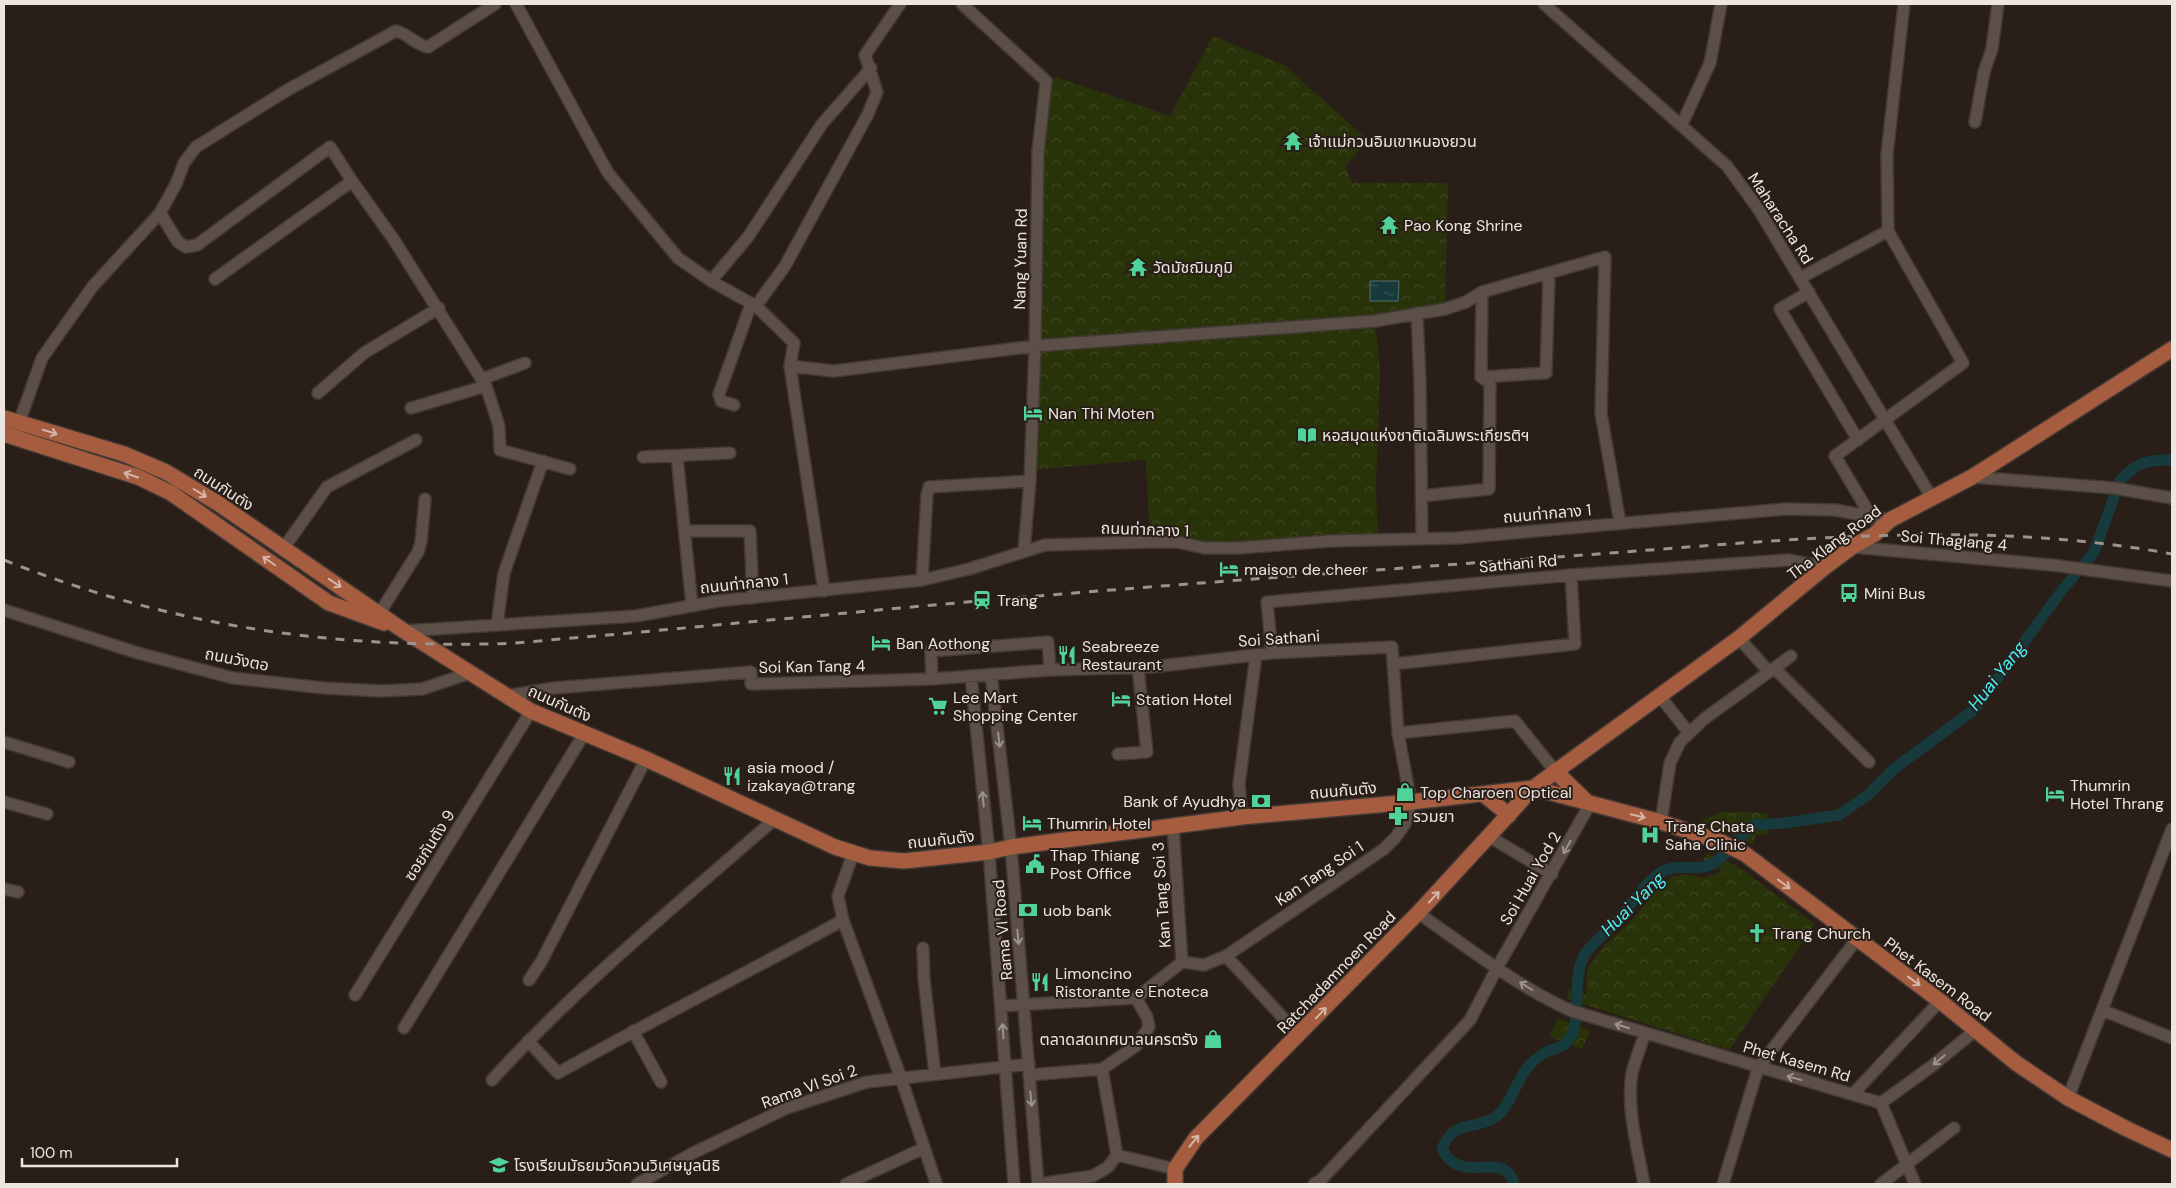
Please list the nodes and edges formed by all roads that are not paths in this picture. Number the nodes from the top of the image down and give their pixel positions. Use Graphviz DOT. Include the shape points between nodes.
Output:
graph roads {
  1 [pos="495,4"];
  2 [pos="516,4"];
  3 [pos="900,4"];
  4 [pos="962,4"];
  5 [pos="1544,4"];
  6 [pos="1721,4"];
  7 [pos="1904,4"];
  8 [pos="1998,4"];
  9 [pos="870,68"];
  10 [pos="1975,122"];
  11 [pos="1682,124"];
  12 [pos="352,181"];
  13 [pos="160,213"];
  14 [pos="1888,231"];
  15 [pos="1549,275"];
  16 [pos="1800,278"];
  17 [pos="215,279"];
  18 [pos="711,281"];
  19 [pos="1482,292"];
  20 [pos="1809,292"];
  21 [pos="754,305"];
  22 [pos="439,308"];
  23 [pos="1418,314"];
  24 [pos="1035,346"];
  25 [pos="2172,349"];
  26 [pos="525,364"];
  27 [pos="790,366"];
  28 [pos="1481,377"];
  29 [pos="484,383"];
  30 [pos="318,393"];
  31 [pos="734,405"];
  32 [pos="411,408"];
  33 [pos="4,418"];
  34 [pos="1886,420"];
  35 [pos="12,431"];
  36 [pos="416,440"];
  37 [pos="1858,440"];
  38 [pos="730,453"];
  39 [pos="677,456"];
  40 [pos="643,457"];
  41 [pos="543,462"];
  42 [pos="570,469"];
  43 [pos="1972,477"];
  44 [pos="1030,480"];
  45 [pos="1422,496"];
  46 [pos="1932,498"];
  47 [pos="2172,498"];
  48 [pos="425,499"];
  49 [pos="1872,518"];
  50 [pos="1890,520"];
  51 [pos="1620,523"];
  52 [pos="685,531"];
  53 [pos="1422,539"];
  54 [pos="1852,547"];
  55 [pos="284,549"];
  56 [pos="1024,551"];
  57 [pos="1825,567"];
  58 [pos="1571,575"];
  59 [pos="922,580"];
  60 [pos="2172,581"];
  61 [pos="824,591"];
  62 [pos="753,598"];
  63 [pos="692,606"];
  64 [pos="4,610"];
  65 [pos="380,614"];
  66 [pos="497,625"];
  67 [pos="404,631"];
  68 [pos="1739,638"];
  69 [pos="1272,653"];
  70 [pos="1256,655"];
  71 [pos="1791,656"];
  72 [pos="1393,664"];
  73 [pos="1138,667"];
  74 [pos="1050,670"];
  75 [pos="1772,670"];
  76 [pos="1012,673"];
  77 [pos="470,674"];
  78 [pos="991,674"];
  79 [pos="971,676"];
  80 [pos="932,679"];
  81 [pos="1659,695"];
  82 [pos="505,696"];
  83 [pos="531,711"];
  84 [pos="1398,733"];
  85 [pos="1690,733"];
  86 [pos="584,734"];
  87 [pos="4,742"];
  88 [pos="1118,754"];
  89 [pos="646,759"];
  90 [pos="69,762"];
  91 [pos="1869,762"];
  92 [pos="1555,771"];
  93 [pos="1533,788"];
  94 [pos="1483,794"];
  95 [pos="4,802"];
  96 [pos="1411,802"];
  97 [pos="1590,804"];
  98 [pos="47,814"];
  99 [pos="1510,814"];
  100 [pos="1242,816"];
  101 [pos="776,818"];
  102 [pos="1661,822"];
  103 [pos="1172,824"];
  104 [pos="2172,828"];
  105 [pos="1490,837"];
  106 [pos="1011,847"];
  107 [pos="989,852"];
  108 [pos="853,854"];
  109 [pos="2167,857"];
  110 [pos="1552,874"];
  111 [pos="4,889"];
  112 [pos="18,892"];
  113 [pos="1418,913"];
  114 [pos="843,920"];
  115 [pos="1857,939"];
  116 [pos="923,948"];
  117 [pos="1226,956"];
  118 [pos="1182,962"];
  119 [pos="1497,968"];
  120 [pos="529,980"];
  121 [pos="355,995"];
  122 [pos="1136,998"];
  123 [pos="1940,1001"];
  124 [pos="1024,1004"];
  125 [pos="1001,1006"];
  126 [pos="2102,1010"];
  127 [pos="404,1028"];
  128 [pos="1977,1029"];
  129 [pos="633,1031"];
  130 [pos="1645,1033"];
  131 [pos="1299,1035"];
  132 [pos="2172,1038"];
  133 [pos="528,1041"];
  134 [pos="1006,1066"];
  135 [pos="1758,1068"];
  136 [pos="1102,1069"];
  137 [pos="1029,1070"];
  138 [pos="935,1074"];
  139 [pos="901,1078"];
  140 [pos="492,1080"];
  141 [pos="661,1082"];
  142 [pos="1853,1094"];
  143 [pos="2068,1098"];
  144 [pos="1881,1103"];
  145 [pos="1954,1128"];
  146 [pos="2127,1129"];
  147 [pos="2172,1138"];
  148 [pos="924,1148"];
  149 [pos="2172,1150"];
  150 [pos="1117,1155"];
  151 [pos="1907,1164"];
  152 [pos="1176,1169"];
  153 [pos="1319,1183"];
  154 [pos="637,1184"];
  155 [pos="846,1184"];
  156 [pos="936,1184"];
  157 [pos="1014,1184"];
  158 [pos="1038,1184"];
  159 [pos="1175,1184"];
  160 [pos="1644,1184"];
  161 [pos="1723,1184"];
  162 [pos="1880,1184"];
  163 [pos="1915,1184"];
  1 -- 13 [label="street" via="428,47 418,45 405,33 396,31 289,89 213,136 196,147 184,163"];
  2 -- 18 [label="street" via="608,174 678,258"];
  3 -- 9 [label="street" via="865,55"];
  4 -- 24 [label="street, Nang Yuan Rd" via="1046,81 1038,152"];
  5 -- 11 [label="street, Maharacha Rd"];
  6 -- 11 [label="street" via="1710,63"];
  7 -- 14 [label="street" via="1887,154"];
  8 -- 10 [label="street" via="1992,49 1984,72"];
  9 -- 18 [label="street" via="822,124 748,238"];
  9 -- 21 [label="street" via="877,92 868,114 785,266"];
  11 -- 16 [label="street, Maharacha Rd" via="1727,166 1760,210"];
  12 -- 13 [label="street" via="330,147 198,245 186,247 178,242"];
  12 -- 17 [label="street"];
  12 -- 22 [label="street"];
  13 -- 35 [label="street" via="92,286 42,358"];
  14 -- 16 [label="street"];
  14 -- 34 [label="street" via="1963,363"];
  15 -- 19 [label="street"];
  15 -- 28 [label="street" via="1546,373"];
  15 -- 51 [label="street" via="1605,257 1601,413"];
  16 -- 20 [label="street, Maharacha Rd"];
  18 -- 21 [label="street"];
  19 -- 23 [label="street" via="1466,302"];
  19 -- 28 [label="street"];
  20 -- 34 [label="street, Maharacha Rd"];
  20 -- 37 [label="street" via="1780,309"];
  21 -- 27 [label="street" via="794,343"];
  21 -- 31 [label="street" via="719,394 721,401"];
  22 -- 29 [label="street"];
  22 -- 30 [label="street" via="364,353"];
  23 -- 24 [label="street" via="1375,321"];
  23 -- 45 [label="street"];
  24 -- 27 [label="street" via="834,372"];
  24 -- 44 [label="street, Nang Yuan Rd"];
  25 -- 43 [label="main road, Tha Klang Road"];
  26 -- 29 [label="street"];
  27 -- 61 [label="street"];
  28 -- 45 [label="street" via="1490,383 1489,489"];
  29 -- 32 [label="street"];
  29 -- 41 [label="street" via="499,426 500,450"];
  33 -- 35 [label="main road, ถนนกันตัง"];
  34 -- 37 [label="street"];
  34 -- 46 [label="street, Maharacha Rd"];
  35 -- 55 [label="main road, ถนนกันตัง, one-way" via="124,454 166,472 220,504"];
  67 -- 35 [label="main road, ถนนกันตัง, one-way" via="329,603 171,493"];
  36 -- 55 [label="street" via="327,487"];
  37 -- 49 [label="street" via="1835,456"];
  38 -- 39 [label="street"];
  39 -- 40 [label="street"];
  39 -- 52 [label="street"];
  41 -- 42 [label="street"];
  41 -- 66 [label="street" via="504,573"];
  43 -- 46 [label="main road, Tha Klang Road"];
  43 -- 47 [label="street" via="2114,488"];
  44 -- 56 [label="street, Nang Yuan Rd"];
  44 -- 59 [label="street" via="929,486"];
  45 -- 53 [label="street"];
  46 -- 50 [label="main road, Tha Klang Road"];
  48 -- 65 [label="street" via="418,552"];
  49 -- 50 [label="street, ถนนท่ากลาง 1"];
  49 -- 51 [label="street, ถนนท่ากลาง 1" via="1835,510 1785,509"];
  50 -- 54 [label="main road, Tha Klang Road" via="1875,534"];
  51 -- 53 [label="street, ถนนท่ากลาง 1"];
  52 -- 62 [label="street" via="750,531"];
  52 -- 63 [label="street"];
  53 -- 56 [label="street, ถนนท่ากลาง 1" via="1238,548 1141,542 1045,545"];
  54 -- 57 [label="main road, Tha Klang Road"];
  54 -- 60 [label="street, Soi Thaglang 4" via="2052,565"];
  55 -- 65 [label="main road, ถนนกันตัง, one-way"];
  56 -- 59 [label="street, ถนนท่ากลาง 1"];
  57 -- 58 [label="street, Sathani Rd" via="1788,560"];
  57 -- 68 [label="main road, Tha Klang Road"];
  58 -- 69 [label="street, Sathani Rd" via="1266,602"];
  58 -- 72 [label="street" via="1576,644"];
  59 -- 61 [label="street, ถนนท่ากลาง 1"];
  61 -- 62 [label="street, ถนนท่ากลาง 1"];
  62 -- 63 [label="street, ถนนท่ากลาง 1"];
  63 -- 66 [label="street, ถนนท่ากลาง 1" via="636,616"];
  64 -- 77 [label="street, ถนนวังตอ" via="138,653 234,678 324,688 381,690 422,689"];
  65 -- 67 [label="main road, ถนนกันตัง"];
  66 -- 67 [label="street, ถนนท่ากลาง 1"];
  67 -- 77 [label="main road, ถนนกันตัง"];
  68 -- 75 [label="street"];
  68 -- 81 [label="main road, Tha Klang Road"];
  69 -- 70 [label="street, Soi Sathani"];
  69 -- 72 [label="street, Soi Sathani" via="1392,647"];
  70 -- 73 [label="street, Soi Sathani"];
  70 -- 100 [label="street" via="1239,784"];
  71 -- 75 [label="street"];
  72 -- 84 [label="street, Soi Sathani"];
  73 -- 74 [label="street, Soi Sathani"];
  73 -- 88 [label="street" via="1147,752"];
  74 -- 76 [label="street, Soi Sathani"];
  74 -- 80 [label="street" via="1048,642 931,651"];
  75 -- 85 [label="street"];
  75 -- 91 [label="street"];
  76 -- 78 [label="street, Soi Kan Tang 4"];
  77 -- 82 [label="main road, ถนนกันตัง"];
  78 -- 79 [label="street, Soi Kan Tang 4"];
  78 -- 106 [label="street, Rama VI Road, one-way"];
  79 -- 80 [label="street, Soi Kan Tang 4"];
  107 -- 79 [label="street, Rama VI Road, one-way"];
  80 -- 82 [label="street, Soi Kan Tang 4" via="751,684 751,672 554,688"];
  81 -- 85 [label="street"];
  81 -- 92 [label="main road, Tha Klang Road"];
  82 -- 83 [label="main road, ถนนกันตัง"];
  83 -- 86 [label="main road, ถนนกันตัง"];
  83 -- 121 [label="street, ซอยกันตัง 9"];
  84 -- 92 [label="street" via="1515,721"];
  84 -- 96 [label="street, Soi Sathani"];
  85 -- 102 [label="street" via="1680,742 1670,763"];
  86 -- 89 [label="main road, ถนนกันตัง"];
  86 -- 127 [label="street"];
  87 -- 90 [label="street"];
  89 -- 101 [label="main road, ถนนกันตัง"];
  89 -- 120 [label="street"];
  92 -- 93 [label="main road, Tha Klang Road"];
  92 -- 97 [label="main road"];
  93 -- 94 [label="main road, ถนนกันตัง"];
  93 -- 97 [label="main road, Phet Kasem Road"];
  93 -- 99 [label="main road, Ratchadamnoen Road"];
  94 -- 96 [label="main road, ถนนกันตัง"];
  94 -- 99 [label="main road"];
  95 -- 98 [label="street"];
  96 -- 100 [label="main road, ถนนกันตัง"];
  96 -- 117 [label="street, Kan Tang Soi 1" via="1405,824 1384,849"];
  97 -- 102 [label="main road, Phet Kasem Road, one-way"];
  97 -- 110 [label="street, Soi Huai Yod 2, one-way"];
  99 -- 105 [label="main road, Ratchadamnoen Road"];
  100 -- 103 [label="main road, ถนนกันตัง"];
  101 -- 108 [label="main road, ถนนกันตัง"];
  101 -- 133 [label="street" via="626,949"];
  102 -- 115 [label="main road, Phet Kasem Road, one-way" via="1721,842 1745,854"];
  103 -- 106 [label="main road, ถนนกันตัง"];
  103 -- 118 [label="street, Kan Tang Soi 3"];
  104 -- 109 [label="street"];
  105 -- 110 [label="street"];
  113 -- 105 [label="main road, Ratchadamnoen Road, one-way"];
  106 -- 107 [label="main road, ถนนกันตัง"];
  106 -- 124 [label="street, Rama VI Road, one-way"];
  107 -- 108 [label="main road, ถนนกันตัง" via="904,861"];
  107 -- 125 [label="street, Rama VI Road"];
  108 -- 114 [label="street" via="838,896"];
  109 -- 126 [label="street"];
  110 -- 119 [label="street, Soi Huai Yod 2"];
  111 -- 112 [label="street"];
  113 -- 119 [label="street, Phet Kasem Rd"];
  131 -- 113 [label="main road, Ratchadamnoen Road, one-way"];
  114 -- 129 [label="street"];
  114 -- 139 [label="street"];
  115 -- 123 [label="main road, Phet Kasem Road, one-way"];
  115 -- 135 [label="street"];
  116 -- 138 [label="street"];
  117 -- 118 [label="street, Kan Tang Soi 1" via="1204,965"];
  117 -- 131 [label="street"];
  118 -- 122 [label="street"];
  130 -- 119 [label="street, Phet Kasem Rd, one-way" via="1556,1004"];
  119 -- 153 [label="street, Soi Huai Yod 2" via="1470,1020"];
  122 -- 124 [label="street"];
  122 -- 136 [label="street" via="1150,1026 1136,1046"];
  123 -- 128 [label="main road, Phet Kasem Road"];
  123 -- 142 [label="street"];
  124 -- 125 [label="street"];
  124 -- 137 [label="street, Rama VI Road"];
  134 -- 125 [label="street, Rama VI Road, one-way"];
  126 -- 132 [label="street"];
  126 -- 143 [label="street"];
  128 -- 143 [label="main road, Phet Kasem Road" via="2016,1063"];
  128 -- 144 [label="street, one-way"];
  129 -- 133 [label="street" via="558,1073"];
  129 -- 141 [label="street"];
  130 -- 135 [label="street, Phet Kasem Rd"];
  130 -- 160 [label="street" via="1631,1083 1631,1105"];
  152 -- 131 [label="main road, Ratchadamnoen Road, one-way" via="1196,1138"];
  133 -- 140 [label="street"];
  134 -- 137 [label="street, Rama VI Soi 2"];
  134 -- 138 [label="street, Rama VI Soi 2"];
  134 -- 157 [label="street, Rama VI Road"];
  142 -- 135 [label="street, Phet Kasem Rd, one-way"];
  135 -- 161 [label="street"];
  136 -- 137 [label="street, Rama VI Soi 2"];
  136 -- 150 [label="street"];
  137 -- 158 [label="street, Rama VI Road, one-way"];
  138 -- 139 [label="street, Rama VI Soi 2"];
  139 -- 148 [label="street"];
  139 -- 154 [label="street, Rama VI Soi 2" via="867,1082 787,1108"];
  142 -- 144 [label="street, Phet Kasem Rd"];
  143 -- 146 [label="main road, Phet Kasem Road"];
  144 -- 151 [label="street"];
  145 -- 151 [label="street"];
  146 -- 147 [label="main road, Phet Kasem Road"];
  146 -- 149 [label="main road, Phet Kasem Road"];
  148 -- 155 [label="street"];
  148 -- 156 [label="street"];
  150 -- 152 [label="street"];
  150 -- 158 [label="street" via="1108,1167 1093,1176"];
  151 -- 162 [label="street"];
  151 -- 163 [label="street"];
  152 -- 159 [label="main road, Ratchadamnoen Road"];
}
